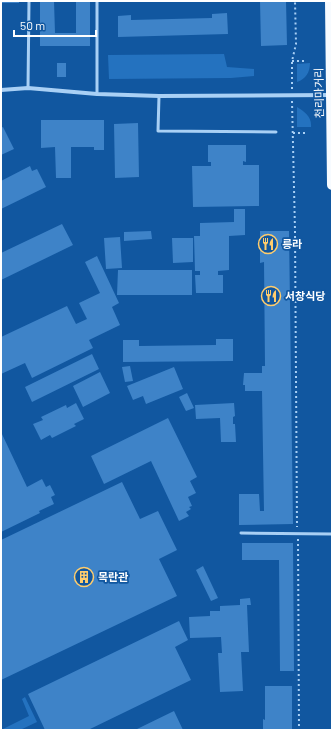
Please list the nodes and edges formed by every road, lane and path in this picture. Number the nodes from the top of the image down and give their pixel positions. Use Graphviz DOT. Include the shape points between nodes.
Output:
graph roads {
  1 [pos="29,1"];
  2 [pos="97,1"];
  3 [pos="295,1"];
  4 [pos="330,1"];
  5 [pos="292,61"];
  6 [pos="307,61"];
  7 [pos="28,88"];
  8 [pos="1,90"];
  9 [pos="97,94"];
  10 [pos="292,95"];
  11 [pos="331,95"];
  12 [pos="159,96"];
  13 [pos="276,132"];
  14 [pos="293,133"];
  15 [pos="308,133"];
  16 [pos="332,185"];
  17 [pos="241,533"];
  18 [pos="298,533"];
  19 [pos="332,534"];
  20 [pos="299,730"];
  1 -- 7 [label="lane"];
  2 -- 9 [label="lane"];
  3 -- 5 [label="path" via="296,44"];
  4 -- 11 [label="main road, 천리마거리"];
  5 -- 6 [label="path"];
  5 -- 10 [label="path"];
  7 -- 8 [label="street"];
  7 -- 9 [label="street"];
  9 -- 12 [label="street"];
  10 -- 11 [label="street"];
  10 -- 12 [label="street"];
  10 -- 14 [label="path"];
  11 -- 16 [label="main road, 천리마거리"];
  12 -- 13 [label="lane" via="158,131"];
  14 -- 15 [label="path"];
  14 -- 18 [label="path"];
  17 -- 18 [label="lane"];
  18 -- 19 [label="lane"];
  18 -- 20 [label="path"];
}
